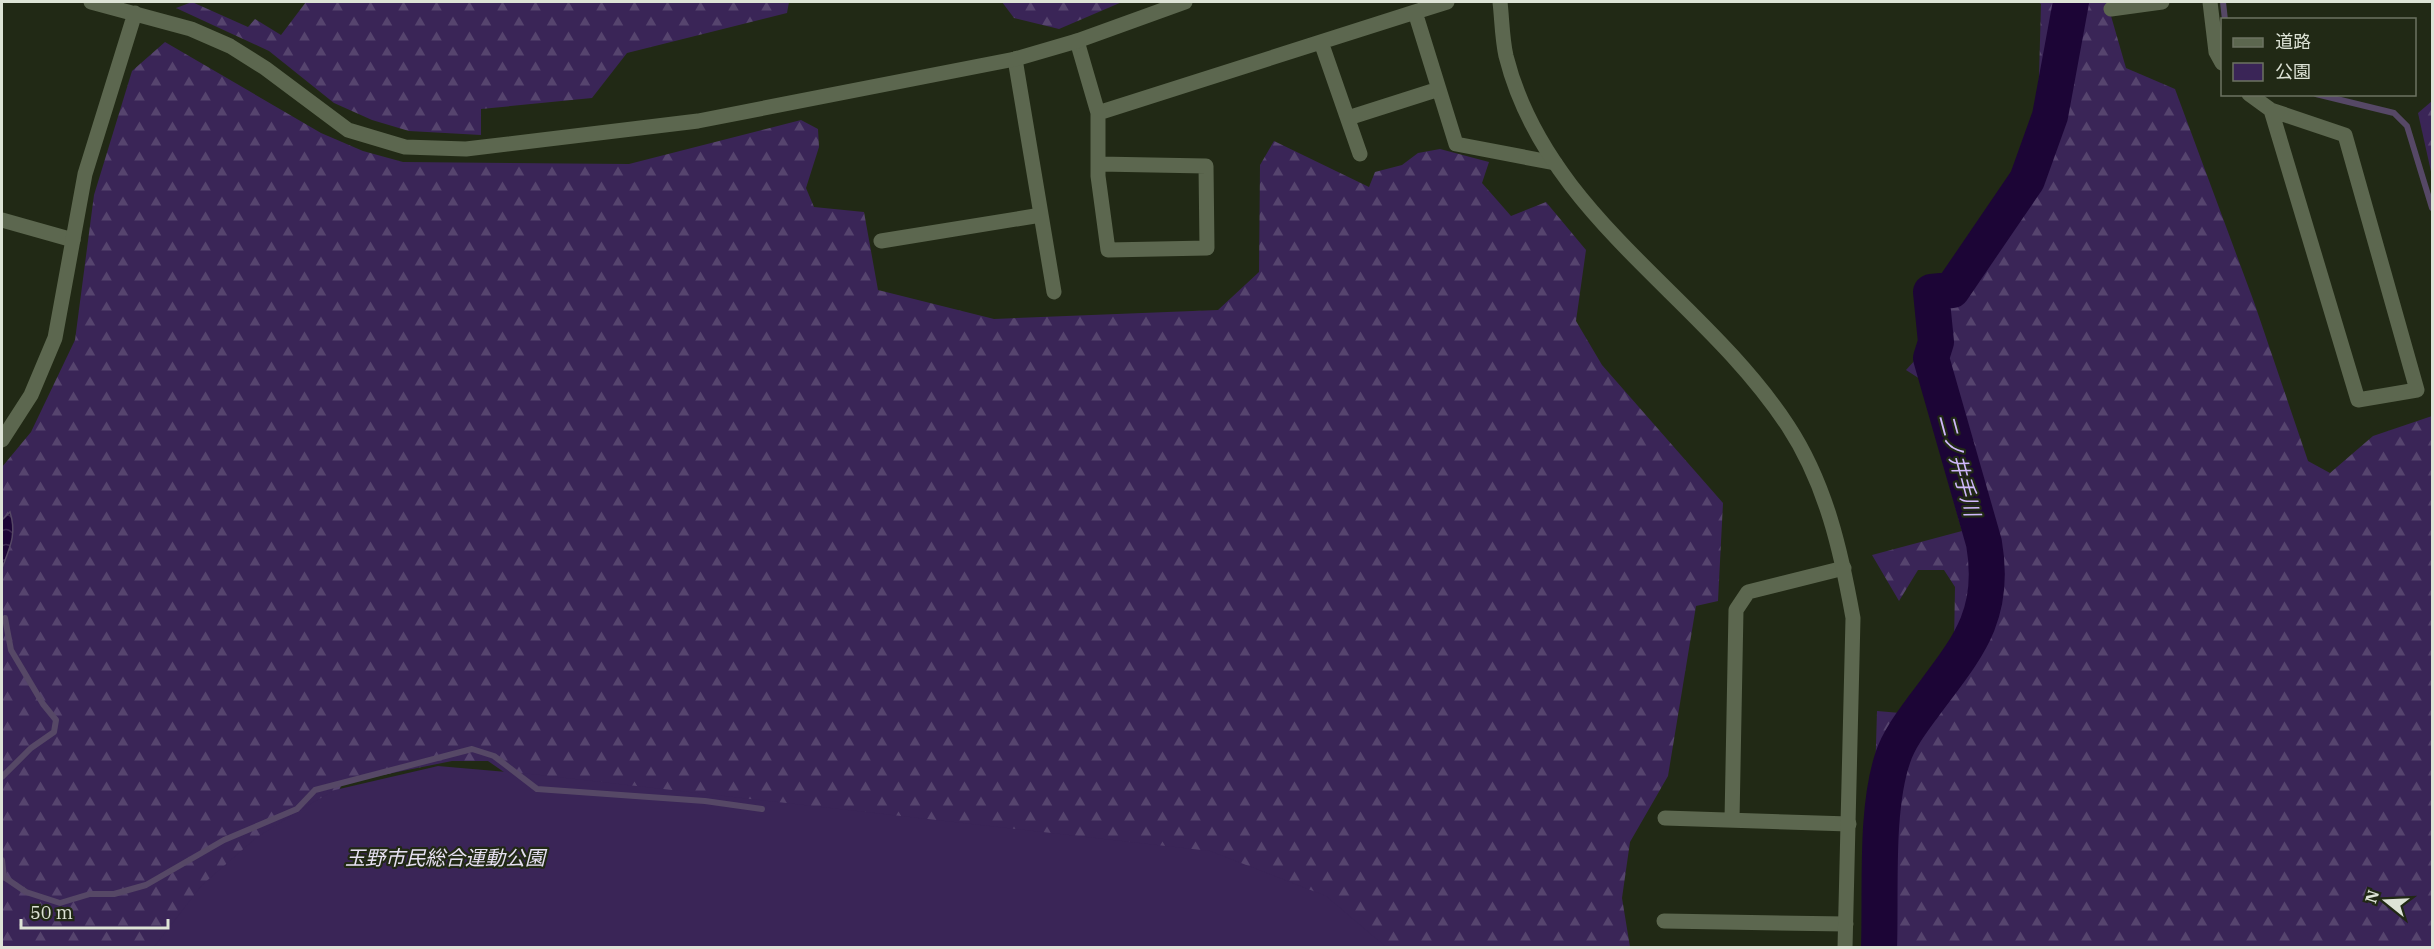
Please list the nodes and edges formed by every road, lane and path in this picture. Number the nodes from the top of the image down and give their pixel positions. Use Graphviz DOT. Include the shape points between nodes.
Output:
graph roads {
  1 [pos="91,2"];
  2 [pos="1185,2"];
  3 [pos="1448,2"];
  4 [pos="1500,2"];
  5 [pos="2162,2"];
  6 [pos="2210,2"];
  7 [pos="2111,9"];
  8 [pos="1415,12"];
  9 [pos="135,13"];
  10 [pos="1077,41"];
  11 [pos="1320,42"];
  12 [pos="1015,59"];
  13 [pos="2221,60"];
  14 [pos="1439,89"];
  15 [pos="2253,96"];
  16 [pos="2271,110"];
  17 [pos="1098,113"];
  18 [pos="1348,118"];
  19 [pos="1360,154"];
  20 [pos="1555,163"];
  21 [pos="1099,164"];
  22 [pos="1041,215"];
  23 [pos="2,220"];
  24 [pos="73,240"];
  25 [pos="881,241"];
  26 [pos="1054,292"];
  27 [pos="2,440"];
  28 [pos="1844,568"];
  29 [pos="1665,818"];
  30 [pos="1732,820"];
  31 [pos="1849,824"];
  32 [pos="1664,921"];
  33 [pos="1846,924"];
  34 [pos="1845,948"];
  1 -- 9 [label="street"];
  2 -- 10 [label="street"];
  3 -- 8 [label="street"];
  4 -- 20 [label="street" via="1505,53 1516,90"];
  5 -- 7 [label="street"];
  6 -- 13 [label="street" via="2216,52"];
  8 -- 11 [label="street"];
  8 -- 14 [label="street"];
  9 -- 12 [label="street" via="230,46 348,130 405,147 466,149 698,121"];
  9 -- 24 [label="street" via="85,174"];
  10 -- 12 [label="street"];
  10 -- 17 [label="street"];
  11 -- 17 [label="street"];
  11 -- 18 [label="street"];
  12 -- 22 [label="street"];
  14 -- 18 [label="street"];
  14 -- 20 [label="street" via="1456,144"];
  15 -- 16 [label="street"];
  16 -- 16 [label="street" via="2345,135 2417,390 2358,400"];
  17 -- 21 [label="street"];
  18 -- 19 [label="street"];
  20 -- 28 [label="street" via="1597,219 1725,346 1789,427 1828,510"];
  21 -- 21 [label="street" via="1108,250 1207,248 1206,166"];
  22 -- 25 [label="street"];
  22 -- 26 [label="street"];
  23 -- 24 [label="street"];
  24 -- 27 [label="street" via="55,338 31,396"];
  28 -- 30 [label="street" via="1748,592 1736,610"];
  28 -- 31 [label="street" via="1853,629"];
  29 -- 30 [label="street"];
  30 -- 31 [label="street"];
  31 -- 33 [label="street"];
  32 -- 33 [label="street"];
  33 -- 34 [label="street"];
}
